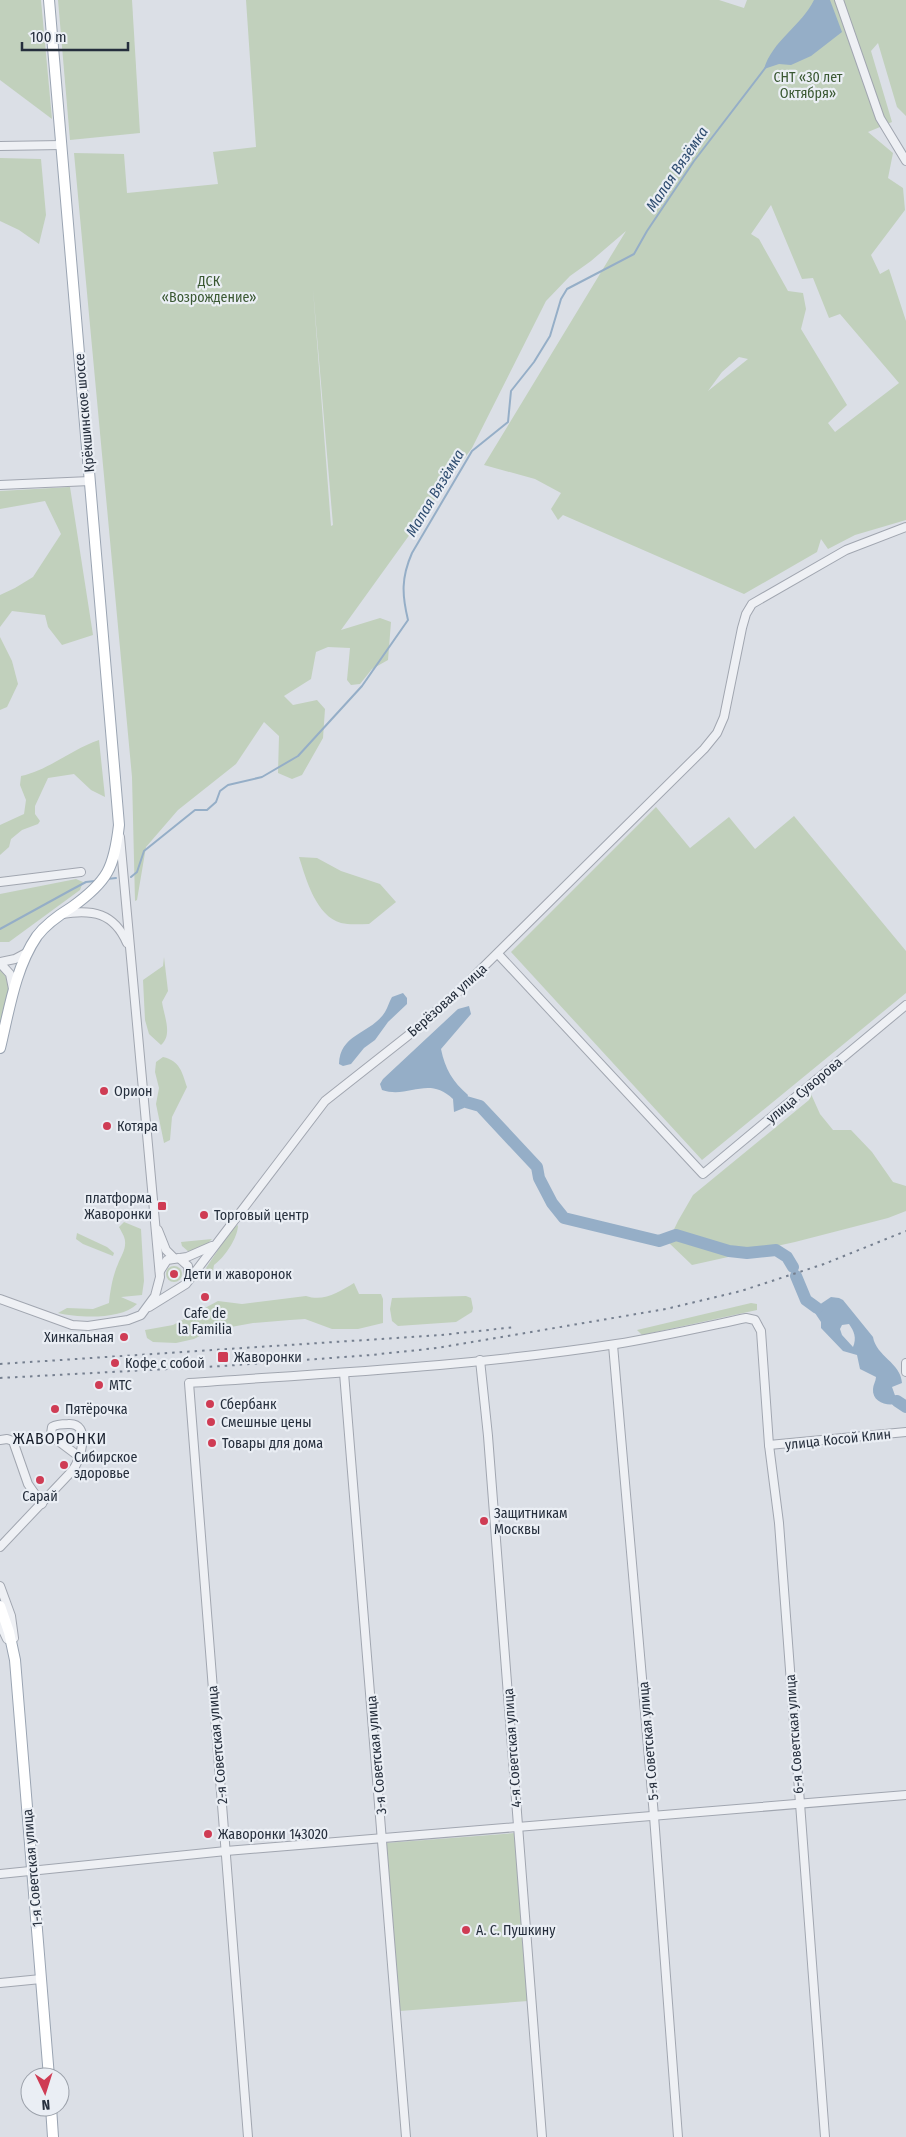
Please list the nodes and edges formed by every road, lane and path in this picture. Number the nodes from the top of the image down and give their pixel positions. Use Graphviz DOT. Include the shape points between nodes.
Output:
graph roads {
  1 [pos="49,0"];
  2 [pos="839,0"];
  3 [pos="62,145"];
  4 [pos="0,146"];
  5 [pos="906,161"];
  6 [pos="90,481"];
  7 [pos="0,485"];
  8 [pos="906,527"];
  9 [pos="119,825"];
  10 [pos="81,872"];
  11 [pos="0,882"];
  12 [pos="60,914"];
  13 [pos="130,949"];
  14 [pos="28,952"];
  15 [pos="498,954"];
  16 [pos="0,962"];
  17 [pos="14,993"];
  18 [pos="906,1005"];
  19 [pos="0,1048"];
  20 [pos="703,1174"];
  21 [pos="154,1218"];
  22 [pos="216,1244"];
  23 [pos="176,1258"];
  24 [pos="160,1276"];
  25 [pos="188,1280"];
  26 [pos="177,1288"];
  27 [pos="0,1300"];
  28 [pos="149,1307"];
  29 [pos="613,1344"];
  30 [pos="480,1360"];
  31 [pos="906,1363"];
  32 [pos="906,1372"];
  33 [pos="344,1373"];
  34 [pos="906,1432"];
  35 [pos="0,1440"];
  36 [pos="769,1445"];
  37 [pos="81,1458"];
  38 [pos="42,1504"];
  39 [pos="0,1547"];
  40 [pos="0,1586"];
  41 [pos="0,1606"];
  42 [pos="0,1624"];
  43 [pos="15,1660"];
  44 [pos="906,1795"];
  45 [pos="799,1804"];
  46 [pos="654,1816"];
  47 [pos="518,1828"];
  48 [pos="383,1839"];
  49 [pos="226,1851"];
  50 [pos="32,1870"];
  51 [pos="0,1874"];
  52 [pos="41,1979"];
  53 [pos="0,1983"];
  54 [pos="47,2067"];
  55 [pos="52,2117"];
  56 [pos="53,2137"];
  57 [pos="248,2137"];
  58 [pos="406,2137"];
  59 [pos="542,2137"];
  60 [pos="678,2137"];
  61 [pos="825,2137"];
  1 -- 3 [label="main road, Крёкшинское шоссе"];
  2 -- 5 [label="street" via="880,118"];
  3 -- 4 [label="street"];
  3 -- 6 [label="main road, Крёкшинское шоссе"];
  6 -- 7 [label="street"];
  6 -- 9 [label="main road, Крёкшинское шоссе"];
  8 -- 15 [label="street" via="846,550 752,604 742,628 724,717 714,737"];
  9 -- 12 [label="main road, Крёкшинское шоссе" via="115,856 105,878"];
  9 -- 13 [label="street"];
  10 -- 11 [label="street"];
  12 -- 13 [label="street" via="83,912 106,917 121,930"];
  12 -- 14 [label="main road, Крёкшинское шоссе" via="41,932"];
  13 -- 21 [label="street"];
  14 -- 16 [label="street"];
  14 -- 17 [label="main road, Крёкшинское шоссе"];
  15 -- 20 [label="street, Берёзовая улица"];
  15 -- 22 [label="street, Берёзовая улица" via="420,1027 325,1101"];
  16 -- 17 [label="street" via="10,974"];
  17 -- 19 [label="main road, Крёкшинское шоссе"];
  18 -- 20 [label="street, улица Суворова"];
  21 -- 23 [label="street" via="164,1246"];
  21 -- 24 [label="street"];
  22 -- 23 [label="street"];
  22 -- 25 [label="street, Берёзовая улица"];
  23 -- 24 [label="street" via="163,1263"];
  23 -- 25 [label="street" via="188,1266"];
  24 -- 26 [label="street" via="169,1287"];
  24 -- 28 [label="street" via="156,1296"];
  25 -- 26 [label="street"];
  26 -- 28 [label="street"];
  27 -- 28 [label="street" via="80,1326 131,1319"];
  29 -- 30 [label="street"];
  29 -- 36 [label="street, 6-я Советская улица" via="746,1318 755,1320 761,1331"];
  29 -- 46 [label="street, 5-я Советская улица"];
  30 -- 33 [label="street"];
  30 -- 47 [label="street, 4-я Советская улица"];
  31 -- 32 [label="street"];
  33 -- 48 [label="street, 3-я Советская улица"];
  33 -- 49 [label="street, 2-я Советская улица" via="189,1383"];
  34 -- 36 [label="street, улица Косой Клин"];
  35 -- 38 [label="street" via="8,1438 13,1441 28,1484"];
  36 -- 45 [label="street, 6-я Советская улица" via="779,1523"];
  37 -- 37 [label="street" via="53,1437 52,1427 74,1424 79,1427"];
  37 -- 38 [label="street"];
  38 -- 39 [label="street"];
  40 -- 43 [label="street" via="11,1616"];
  41 -- 43 [label="main road, 1-я Советская улица"];
  42 -- 43 [label="street"];
  43 -- 50 [label="main road, 1-я Советская улица"];
  44 -- 45 [label="street"];
  45 -- 46 [label="street"];
  45 -- 61 [label="street, 6-я Советская улица"];
  46 -- 47 [label="street"];
  46 -- 60 [label="street, 5-я Советская улица"];
  47 -- 48 [label="street"];
  47 -- 59 [label="street, 4-я Советская улица"];
  48 -- 49 [label="street"];
  48 -- 58 [label="street, 3-я Советская улица"];
  49 -- 50 [label="street"];
  49 -- 57 [label="street, 2-я Советская улица"];
  50 -- 51 [label="street"];
  50 -- 52 [label="main road, 1-я Советская улица"];
  52 -- 53 [label="street"];
  52 -- 54 [label="main road, 1-я Советская улица"];
  55 -- 56 [label="main road"];
}
